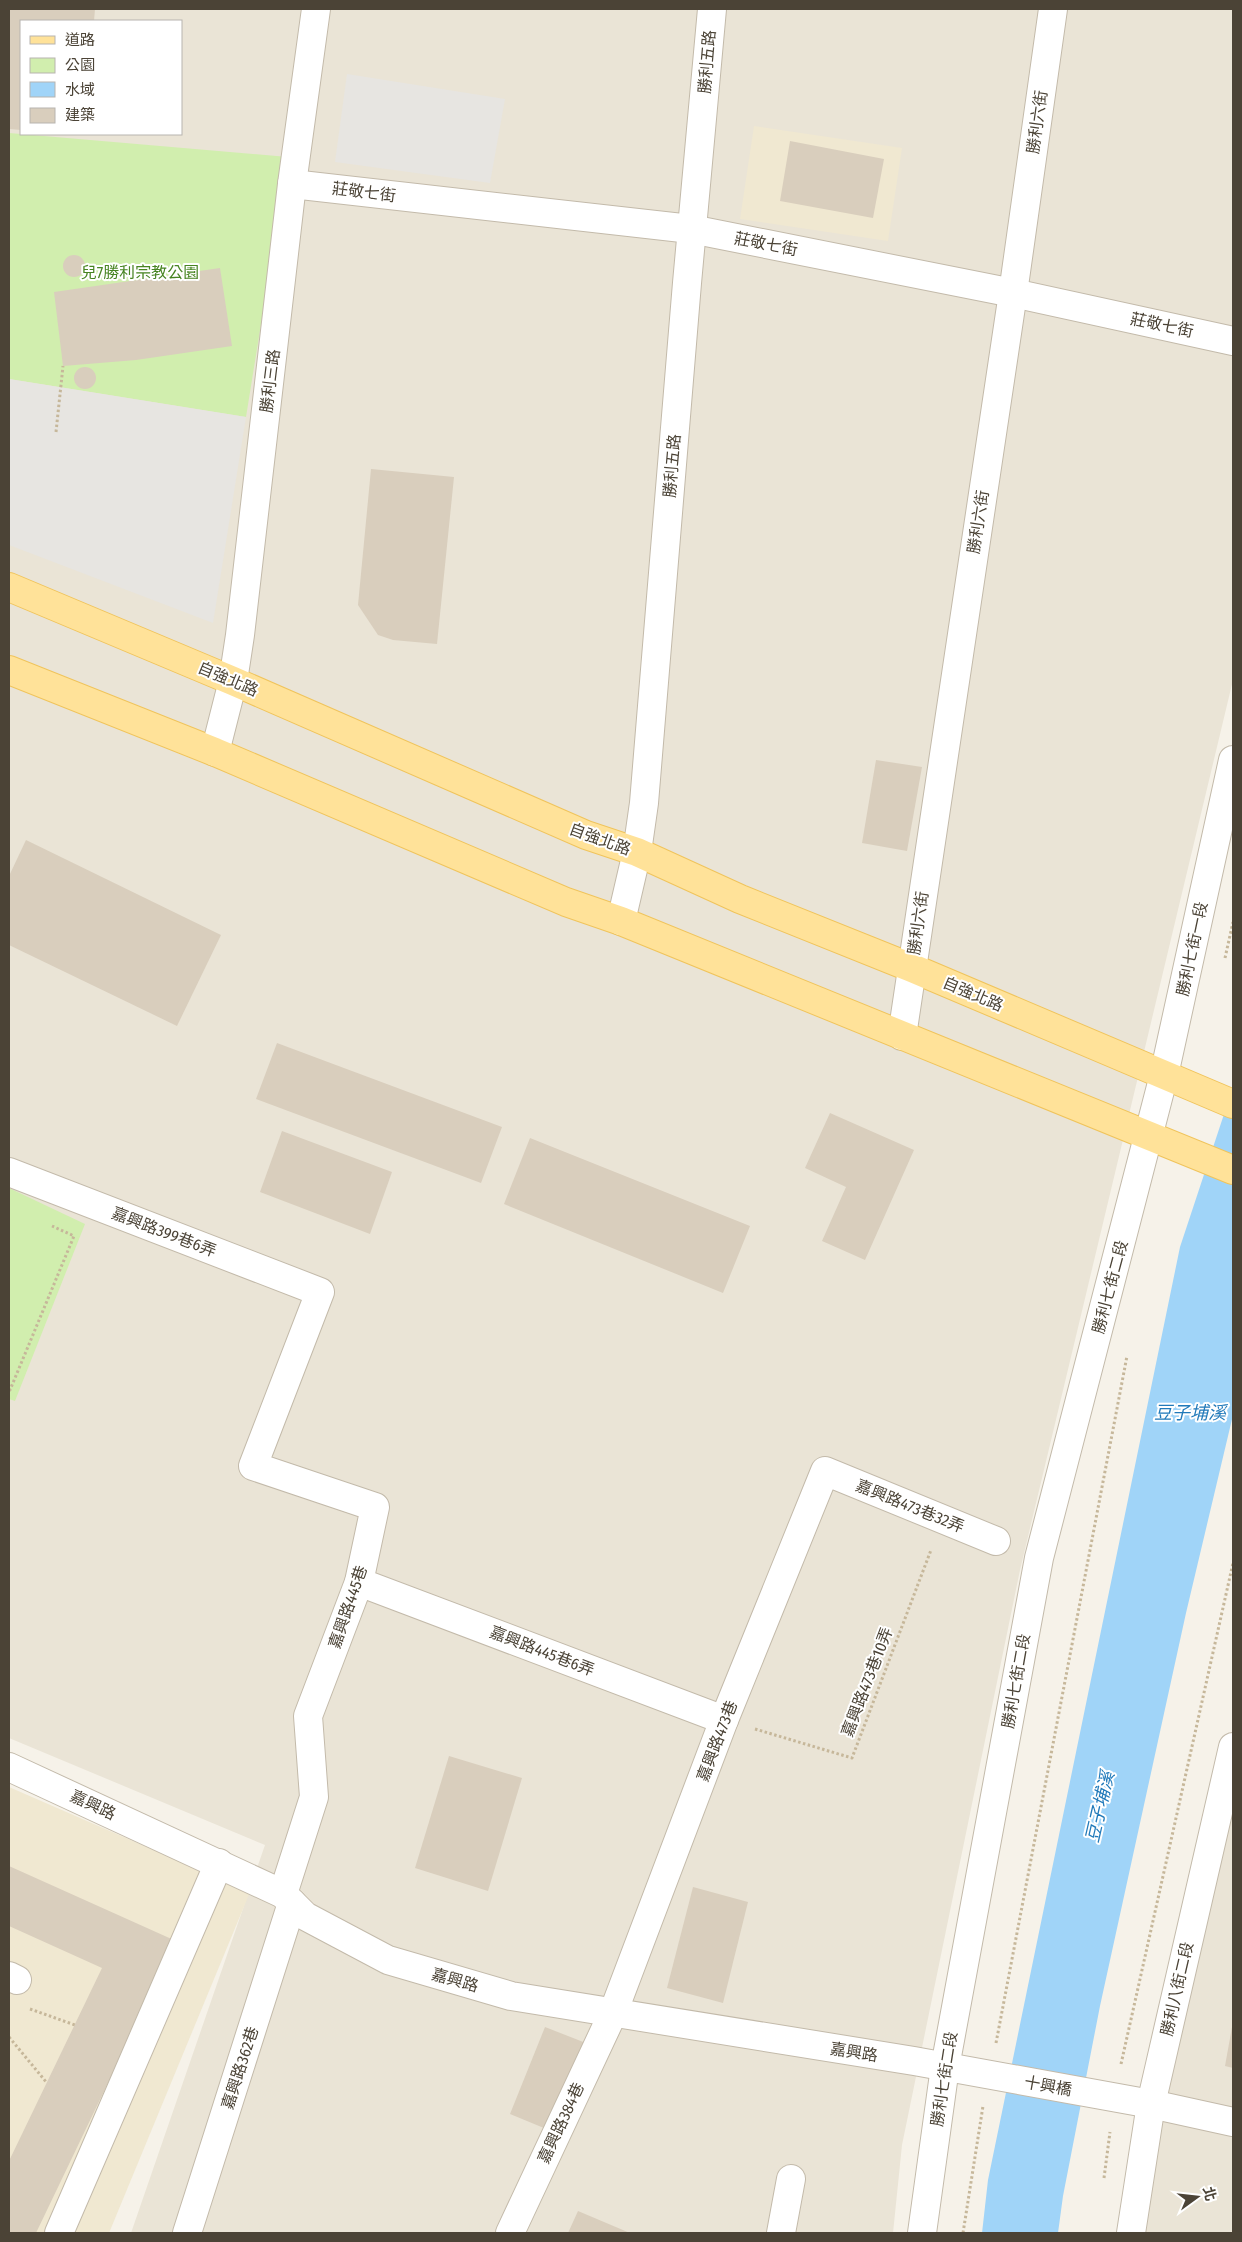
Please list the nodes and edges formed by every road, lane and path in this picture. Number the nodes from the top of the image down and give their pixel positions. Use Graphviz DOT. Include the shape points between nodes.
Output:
graph roads {
  1 [pos="316,9"];
  2 [pos="712,9"];
  3 [pos="1053,9"];
  4 [pos="292,184"];
  5 [pos="692,229"];
  6 [pos="1013,293"];
  7 [pos="1233,341"];
  8 [pos="63,366"];
  9 [pos="56,432"];
  10 [pos="9,587"];
  11 [pos="9,670"];
  12 [pos="233,681"];
  13 [pos="215,752"];
  14 [pos="1233,760"];
  15 [pos="638,852"];
  16 [pos="621,921"];
  17 [pos="912,968"];
  18 [pos="902,1036"];
  19 [pos="1164,1075"];
  20 [pos="1233,1104"];
  21 [pos="1161,1142"];
  22 [pos="1233,1170"];
  23 [pos="9,1172"];
  24 [pos="50,1224"];
  25 [pos="320,1292"];
  26 [pos="1128,1350"];
  27 [pos="9,1388"];
  28 [pos="825,1471"];
  29 [pos="942,1519"];
  30 [pos="996,1541"];
  31 [pos="1233,1563"];
  32 [pos="359,1582"];
  33 [pos="724,1720"];
  34 [pos="1233,1747"];
  35 [pos="9,1767"];
  36 [pos="219,1863"];
  37 [pos="287,1899"];
  38 [pos="28,2008"];
  39 [pos="612,2013"];
  40 [pos="74,2025"];
  41 [pos="9,2037"];
  42 [pos="996,2045"];
  43 [pos="1121,2064"];
  44 [pos="945,2067"];
  45 [pos="47,2082"];
  46 [pos="984,2098"];
  47 [pos="1151,2104"];
  48 [pos="1233,2122"];
  49 [pos="791,2179"];
  50 [pos="59,2233"];
  51 [pos="187,2233"];
  52 [pos="510,2233"];
  53 [pos="781,2233"];
  54 [pos="922,2233"];
  55 [pos="963,2233"];
  56 [pos="1131,2233"];
  1 -- 4 [label="street, 勝利三路"];
  2 -- 5 [label="street, 勝利五路"];
  3 -- 6 [label="street, 勝利六街"];
  4 -- 5 [label="street, 莊敬七街"];
  4 -- 12 [label="street, 勝利三路"];
  5 -- 6 [label="street, 莊敬七街"];
  5 -- 15 [label="street, 勝利五路"];
  6 -- 7 [label="street, 莊敬七街"];
  6 -- 17 [label="street, 勝利六街"];
  8 -- 9 [label="path"];
  10 -- 12 [label="main road, 自強北路"];
  11 -- 13 [label="main road"];
  12 -- 13 [label="street, 勝利三路"];
  12 -- 15 [label="main road, 自強北路" via="586,835"];
  13 -- 16 [label="main road" via="566,902"];
  14 -- 19 [label="street, 勝利七街一段"];
  15 -- 16 [label="street, 勝利五路"];
  15 -- 17 [label="main road, 自強北路" via="740,899"];
  16 -- 18 [label="main road"];
  17 -- 18 [label="street, 勝利六街"];
  17 -- 19 [label="main road, 自強北路"];
  18 -- 21 [label="main road"];
  19 -- 20 [label="main road, 自強北路"];
  19 -- 21 [label="street, 勝利七街一段"];
  21 -- 22 [label="main road"];
  21 -- 44 [label="street, 勝利七街二段" via="1039,1558"];
  23 -- 25 [label="street, 嘉興路399巷6弄"];
  24 -- 27 [label="path" via="74,1236"];
  25 -- 32 [label="street, 嘉興路445巷" via="253,1466 375,1507"];
  26 -- 42 [label="path"];
  28 -- 29 [label="street, 嘉興路473巷32弄"];
  28 -- 33 [label="street, 嘉興路473巷"];
  29 -- 30 [label="street, 嘉興路473巷32弄"];
  29 -- 33 [label="path, 嘉興路473巷10弄" via="852,1758"];
  31 -- 43 [label="path"];
  32 -- 33 [label="street, 嘉興路445巷6弄"];
  32 -- 37 [label="street, 嘉興路445巷" via="308,1716 314,1797"];
  33 -- 39 [label="street, 嘉興路473巷"];
  34 -- 47 [label="street, 勝利八街二段"];
  35 -- 36 [label="street, 嘉興路"];
  36 -- 37 [label="street, 嘉興路"];
  36 -- 50 [label="street"];
  37 -- 39 [label="street, 嘉興路" via="305,1916 388,1960 510,1996"];
  37 -- 51 [label="street, 嘉興路362巷"];
  38 -- 40 [label="path"];
  39 -- 44 [label="street, 嘉興路"];
  39 -- 52 [label="street, 嘉興路384巷"];
  41 -- 45 [label="path"];
  44 -- 47 [label="street, 十興橋"];
  44 -- 54 [label="street, 勝利七街二段"];
  46 -- 55 [label="path"];
  47 -- 48 [label="street"];
  47 -- 56 [label="street, 勝利八街二段"];
  49 -- 53 [label="street"];
}
